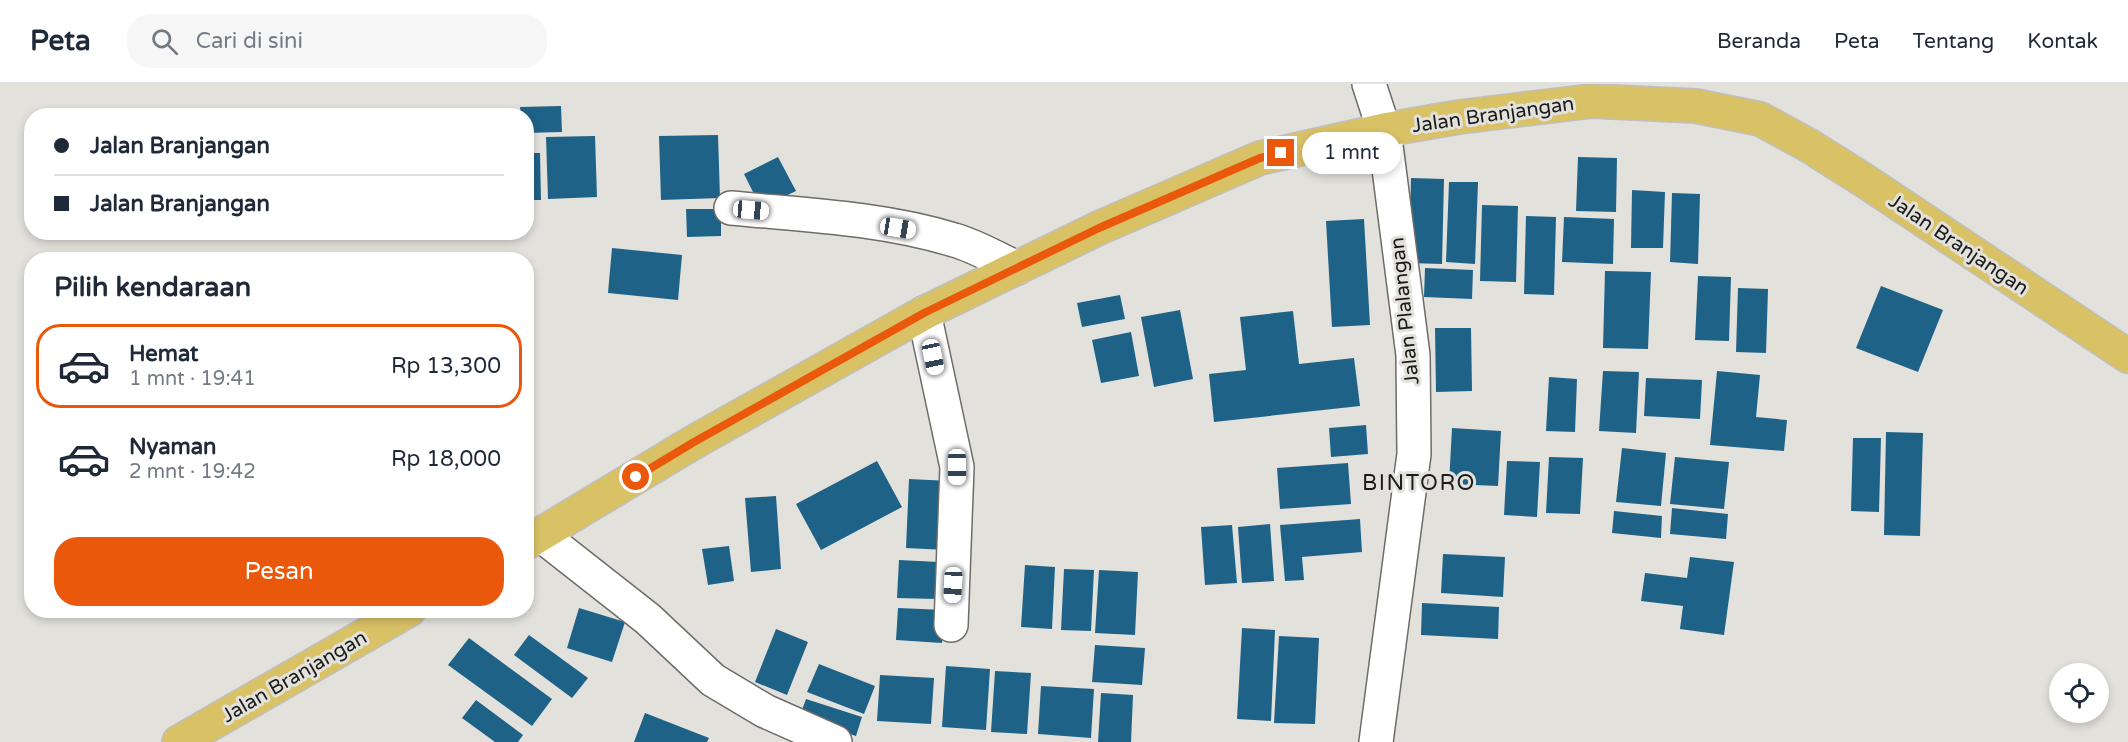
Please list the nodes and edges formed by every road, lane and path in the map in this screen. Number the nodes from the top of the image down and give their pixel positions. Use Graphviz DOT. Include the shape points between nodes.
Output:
graph roads {
  1 [pos="1369,84"];
  2 [pos="1384,130"];
  3 [pos="730,208"];
  4 [pos="1017,268"];
  5 [pos="924,313"];
  6 [pos="2128,356"];
  7 [pos="534,539"];
  8 [pos="395,618"];
  9 [pos="951,625"];
  10 [pos="179,742"];
  11 [pos="835,742"];
  12 [pos="1376,742"];
  1 -- 2 [label="street, Jalan Plalangan"];
  2 -- 4 [label="main road, Jalan Branjangan" via="1260,158"];
  2 -- 6 [label="main road, Jalan Branjangan" via="1592,101 1696,106 1760,119 1865,181"];
  2 -- 12 [label="street, Jalan Plalangan" via="1413,355 1414,454"];
  3 -- 4 [label="street" via="831,217 921,231 957,240"];
  4 -- 5 [label="main road, Jalan Branjangan"];
  5 -- 7 [label="main road, Jalan Branjangan" via="694,442"];
  5 -- 9 [label="street" via="957,467"];
  7 -- 11 [label="street" via="648,619 713,680 765,711"];
  8 -- 10 [label="main road, Jalan Branjangan"];
}
